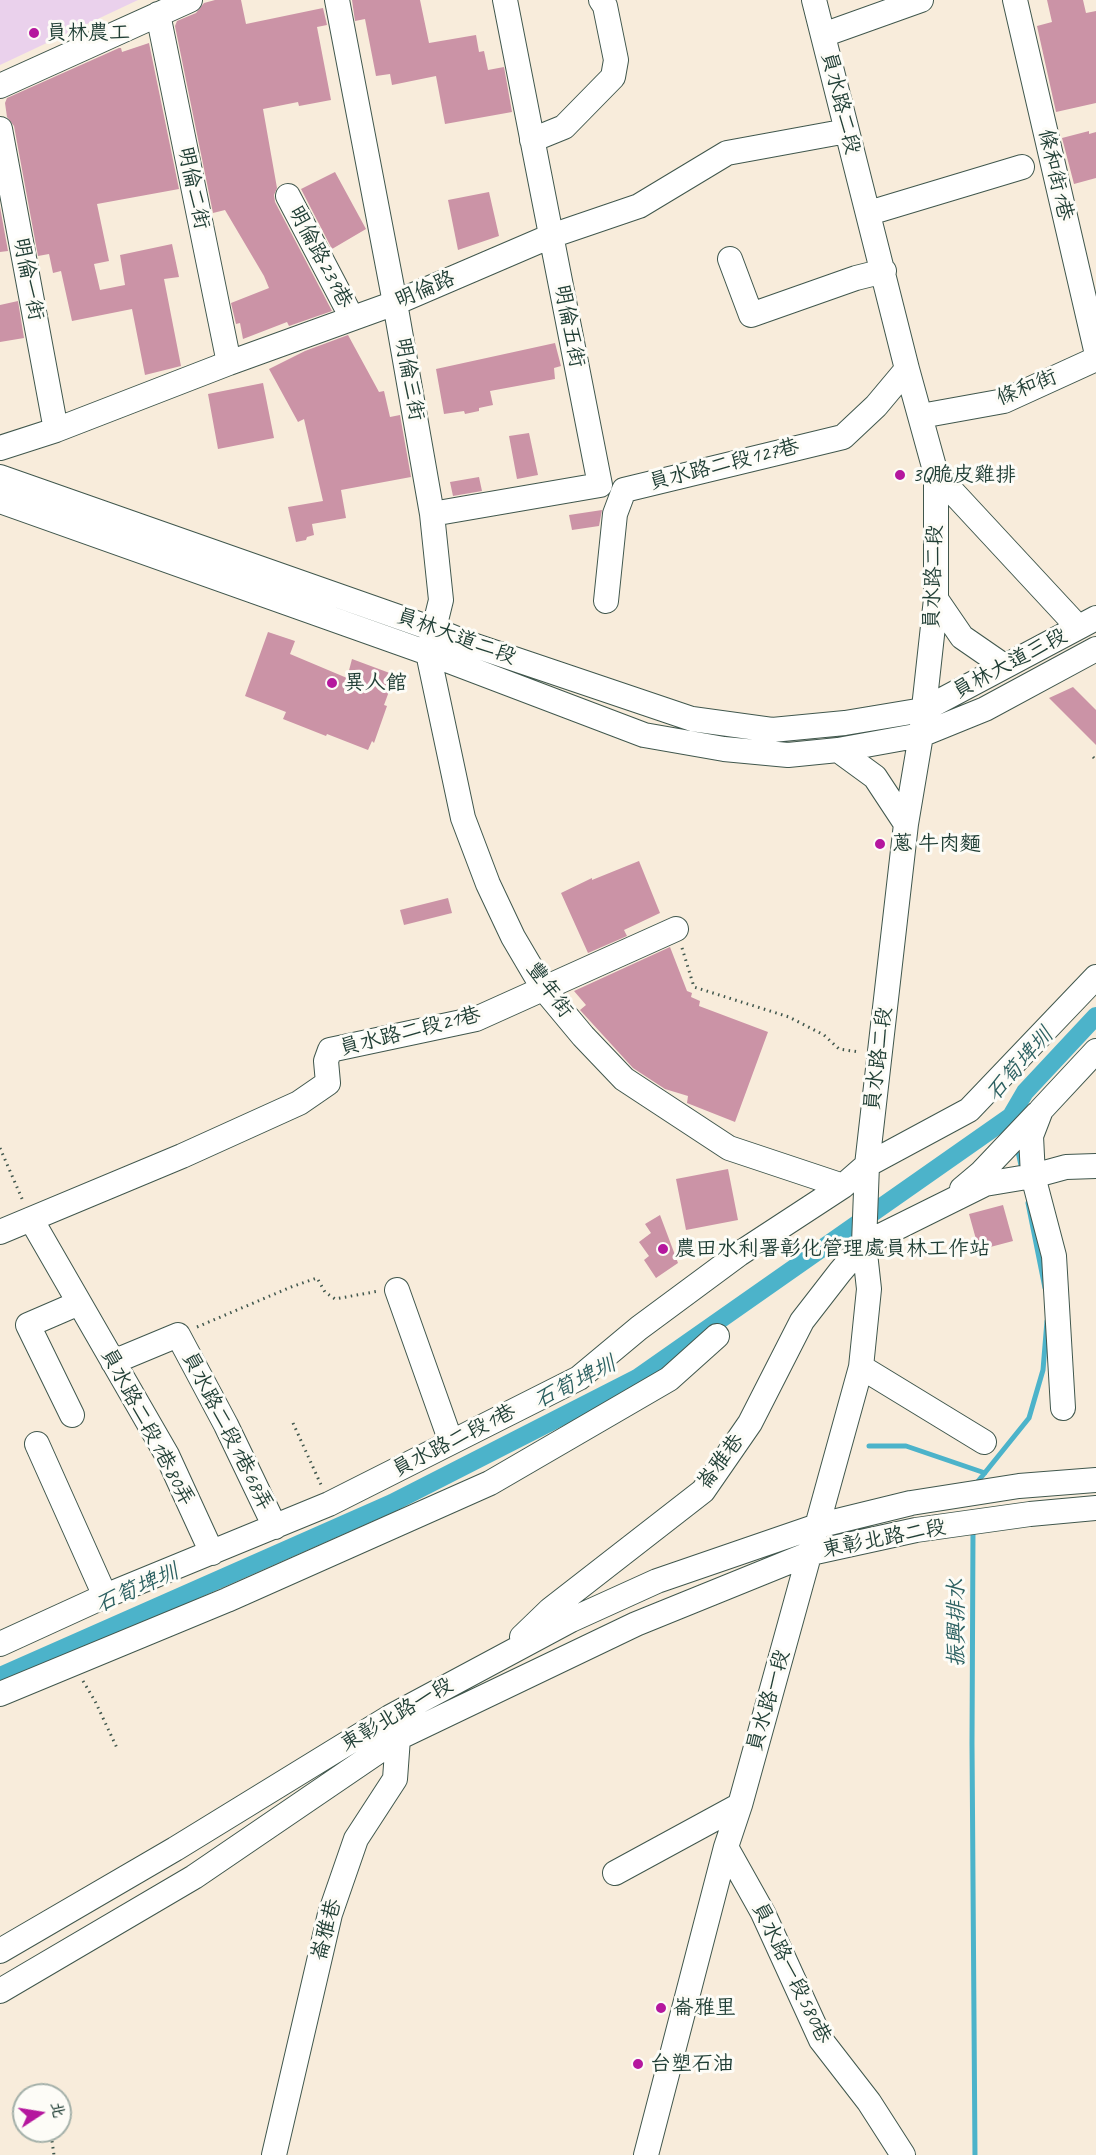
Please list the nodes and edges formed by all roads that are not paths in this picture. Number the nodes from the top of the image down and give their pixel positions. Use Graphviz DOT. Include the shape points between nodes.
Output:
graph roads {
  1 [pos="190,0"];
  2 [pos="337,0"];
  3 [pos="505,0"];
  4 [pos="601,0"];
  5 [pos="814,0"];
  6 [pos="921,0"];
  7 [pos="1015,0"];
  8 [pos="158,14"];
  9 [pos="823,35"];
  10 [pos="0,86"];
  11 [pos="0,129"];
  12 [pos="847,131"];
  13 [pos="532,140"];
  14 [pos="1022,166"];
  15 [pos="288,196"];
  16 [pos="869,213"];
  17 [pos="551,237"];
  18 [pos="730,259"];
  19 [pos="884,271"];
  20 [pos="395,303"];
  21 [pos="352,318"];
  22 [pos="1096,350"];
  23 [pos="1096,359"];
  24 [pos="229,363"];
  25 [pos="907,369"];
  26 [pos="921,416"];
  27 [pos="56,430"];
  28 [pos="0,448"];
  29 [pos="936,474"];
  30 [pos="0,477"];
  31 [pos="600,485"];
  32 [pos="621,498"];
  33 [pos="0,501"];
  34 [pos="432,514"];
  35 [pos="936,599"];
  36 [pos="606,600"];
  37 [pos="1087,623"];
  38 [pos="433,629"];
  39 [pos="1096,649"];
  40 [pos="428,653"];
  41 [pos="1004,666"];
  42 [pos="923,710"];
  43 [pos="921,735"];
  44 [pos="838,750"];
  45 [pos="906,824"];
  46 [pos="676,929"];
  47 [pos="1096,977"];
  48 [pos="543,988"];
  49 [pos="1096,1051"];
  50 [pos="1041,1110"];
  51 [pos="867,1165"];
  52 [pos="1096,1166"];
  53 [pos="1033,1176"];
  54 [pos="983,1178"];
  55 [pos="843,1186"];
  56 [pos="31,1219"];
  57 [pos="0,1232"];
  58 [pos="864,1244"];
  59 [pos="398,1290"];
  60 [pos="79,1303"];
  61 [pos="717,1336"];
  62 [pos="113,1362"];
  63 [pos="861,1367"];
  64 [pos="1063,1408"];
  65 [pos="72,1415"];
  66 [pos="451,1442"];
  67 [pos="984,1442"];
  68 [pos="37,1444"];
  69 [pos="1096,1480"];
  70 [pos="1096,1508"];
  71 [pos="817,1526"];
  72 [pos="275,1527"];
  73 [pos="212,1553"];
  74 [pos="811,1553"];
  75 [pos="105,1596"];
  76 [pos="0,1644"];
  77 [pos="498,1659"];
  78 [pos="0,1694"];
  79 [pos="394,1728"];
  80 [pos="740,1805"];
  81 [pos="726,1847"];
  82 [pos="615,1873"];
  83 [pos="0,1951"];
  84 [pos="0,1991"];
  85 [pos="274,2155"];
  86 [pos="646,2155"];
  87 [pos="903,2155"];
  1 -- 8 [label="street"];
  2 -- 20 [label="street, 明倫三街"];
  3 -- 13 [label="street, 明倫五街"];
  4 -- 13 [label="street" via="616,60 613,77 564,127"];
  5 -- 9 [label="street, 員水路二段"];
  6 -- 9 [label="street"];
  7 -- 22 [label="street, 條和街1巷"];
  8 -- 10 [label="street"];
  8 -- 24 [label="street, 明倫二街"];
  9 -- 12 [label="street, 員水路二段"];
  11 -- 27 [label="street, 明倫一街"];
  12 -- 16 [label="street, 員水路二段"];
  12 -- 17 [label="street, 明倫路" via="727,153 639,206"];
  13 -- 17 [label="street, 明倫五街"];
  14 -- 16 [label="street"];
  15 -- 21 [label="street, 明倫路239巷"];
  16 -- 19 [label="street, 員水路二段"];
  17 -- 20 [label="street, 明倫路"];
  17 -- 31 [label="street, 明倫五街"];
  18 -- 19 [label="street" via="751,315"];
  19 -- 25 [label="street, 員水路二段"];
  20 -- 21 [label="street, 明倫路"];
  20 -- 34 [label="street, 明倫三街"];
  21 -- 24 [label="street, 明倫路"];
  23 -- 26 [label="street, 條和街" via="1004,402"];
  24 -- 27 [label="street, 明倫路"];
  25 -- 26 [label="street, 員水路二段"];
  25 -- 32 [label="street, 員水路二段127巷" via="876,406 843,436 624,490"];
  26 -- 29 [label="street, 員水路二段"];
  27 -- 28 [label="street, 明倫路"];
  29 -- 35 [label="street, 員水路二段"];
  29 -- 37 [label="street"];
  30 -- 38 [label="street, 員林大道二段"];
  31 -- 32 [label="street"];
  31 -- 34 [label="street"];
  32 -- 36 [label="street, 員水路二段127巷" via="615,514"];
  33 -- 40 [label="street, 員林大道二段"];
  34 -- 38 [label="street, 明倫三街" via="441,600"];
  35 -- 41 [label="street" via="962,637"];
  35 -- 42 [label="street, 員水路二段"];
  37 -- 41 [label="street, 員林大道三段"];
  38 -- 40 [label="street, 明倫三街"];
  38 -- 42 [label="street, 員林大道二段" via="692,719 772,729 845,723"];
  39 -- 43 [label="street, 員林大道三段" via="986,709"];
  40 -- 44 [label="street, 員林大道二段" via="644,735 788,755"];
  40 -- 48 [label="street, 豐年街" via="464,818 513,937"];
  41 -- 42 [label="street, 員林大道三段"];
  42 -- 43 [label="street, 員水路二段"];
  43 -- 44 [label="street, 員林大道二段"];
  43 -- 45 [label="street, 員水路二段"];
  44 -- 45 [label="street" via="875,777"];
  45 -- 51 [label="street, 員水路二段"];
  46 -- 48 [label="street, 員水路二段21巷"];
  47 -- 51 [label="street, 員水路二段1巷" via="969,1110"];
  48 -- 55 [label="street, 豐年街" via="624,1078 652,1098 729,1148"];
  48 -- 56 [label="street, 員水路二段21巷" via="476,1019 330,1050 326,1061 328,1083 299,1102"];
  49 -- 50 [label="street"];
  50 -- 53 [label="street" via="1031,1136"];
  50 -- 54 [label="street"];
  51 -- 55 [label="street, 員水路二段1巷"];
  51 -- 58 [label="street, 員水路二段"];
  52 -- 53 [label="street" via="1066,1167"];
  53 -- 54 [label="street"];
  53 -- 64 [label="street" via="1054,1256"];
  54 -- 58 [label="street" via="949,1201"];
  55 -- 66 [label="street, 員水路二段1巷" via="739,1254 579,1378"];
  56 -- 57 [label="street, 員水路二段21巷"];
  56 -- 60 [label="street, 員水路二段1巷80弄"];
  58 -- 63 [label="street, 員水路一段" via="869,1289"];
  58 -- 77 [label="street, 崙雅巷" via="802,1321 750,1423 703,1491 550,1610"];
  59 -- 66 [label="street"];
  60 -- 62 [label="street, 員水路二段1巷80弄"];
  60 -- 65 [label="street" via="28,1325"];
  61 -- 78 [label="street" via="669,1379 490,1483 227,1600"];
  62 -- 72 [label="street, 員水路二段1巷68弄" via="178,1335"];
  62 -- 73 [label="street, 員水路二段1巷80弄" via="167,1455"];
  63 -- 67 [label="street"];
  63 -- 71 [label="street, 員水路一段"];
  66 -- 72 [label="street, 員水路二段1巷"];
  68 -- 75 [label="street"];
  69 -- 71 [label="street, 東彰北路二段" via="1019,1486 911,1503"];
  70 -- 74 [label="street, 東彰北路二段" via="916,1530"];
  71 -- 74 [label="street, 員水路一段"];
  71 -- 77 [label="street, 東彰北路一段" via="657,1581"];
  72 -- 73 [label="street, 員水路二段1巷"];
  73 -- 75 [label="street, 員水路二段1巷"];
  74 -- 79 [label="street, 東彰北路一段"];
  74 -- 80 [label="street, 員水路一段"];
  75 -- 76 [label="street, 員水路二段1巷"];
  77 -- 79 [label="street, 東彰北路一段"];
  79 -- 83 [label="street, 東彰北路一段"];
  79 -- 84 [label="street, 東彰北路一段" via="194,1877"];
  79 -- 85 [label="street, 崙雅巷" via="395,1779 356,1839 330,1914"];
  80 -- 81 [label="street, 員水路一段"];
  80 -- 82 [label="street"];
  81 -- 86 [label="street, 員水路一段"];
  81 -- 87 [label="street, 員水路一段580巷" via="763,1913 821,2040"];
}
